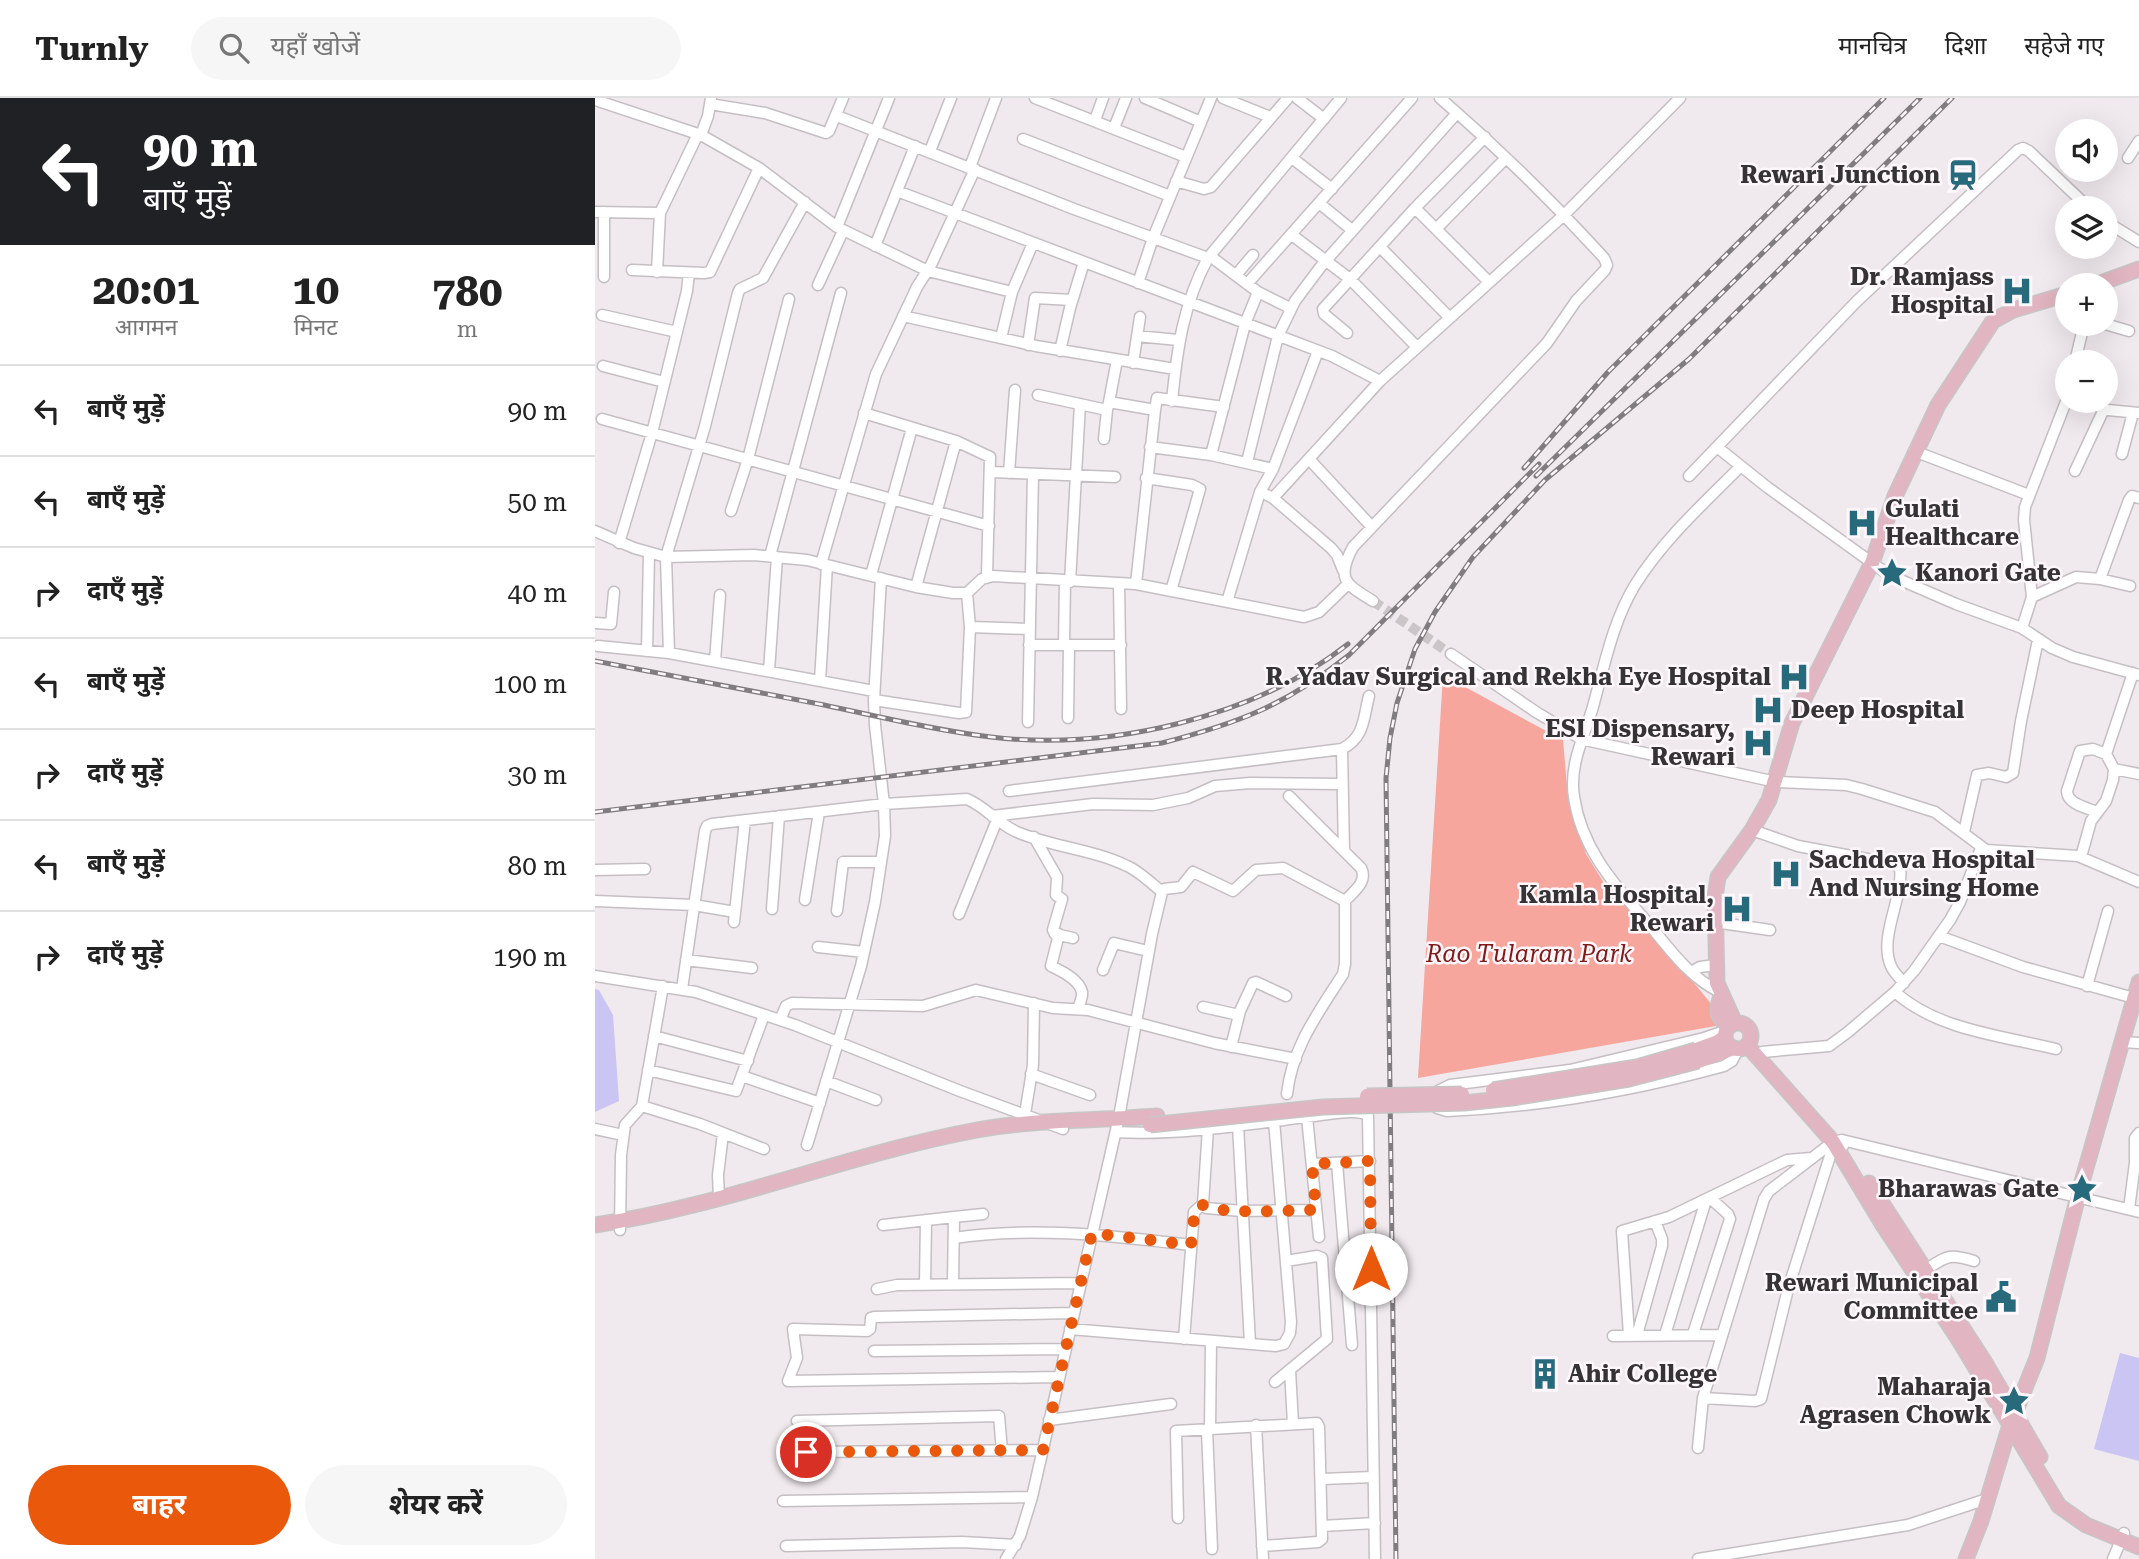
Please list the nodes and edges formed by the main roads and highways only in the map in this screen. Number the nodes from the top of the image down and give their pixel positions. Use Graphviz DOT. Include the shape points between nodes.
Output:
graph roads {
  1 [pos="2139,269"];
  2 [pos="2118,277"];
  3 [pos="2055,298"];
  4 [pos="2139,982"];
  5 [pos="1735,1038"];
  6 [pos="1118,1125"];
  7 [pos="1840,1144"];
  8 [pos="595,1225"];
  9 [pos="620,1226"];
  10 [pos="595,1234"];
  11 [pos="2012,1419"];
  12 [pos="2123,1537"];
  13 [pos="2139,1539"];
  14 [pos="2139,1547"];
  15 [pos="1966,1559"];
  1 -- 2 [label="main road"];
  3 -- 5 [label="main road" via="1993,321 1937,405 1895,496 1872,563 1792,723 1769,800 1718,877 1714,922 1721,994 1718,1017"];
  4 -- 11 [label="main road" via="2037,1358"];
  5 -- 6 [label="main road, bridge" via="1697,1056 1607,1083 1512,1098 1323,1107"];
  5 -- 7 [label="main road"];
  5 -- 7 [label="main road" via="1762,1052"];
  6 -- 9 [label="main road" via="977,1137 784,1190"];
  6 -- 9 [label="main road" via="1047,1123 978,1129"];
  7 -- 11 [label="main road" via="1925,1270"];
  7 -- 11 [label="main road" via="1883,1225"];
  8 -- 9 [label="main road"];
  9 -- 10 [label="main road"];
  11 -- 12 [label="main road" via="2066,1501"];
  11 -- 15 [label="main road"];
  12 -- 13 [label="main road"];
  12 -- 14 [label="main road"];
}
